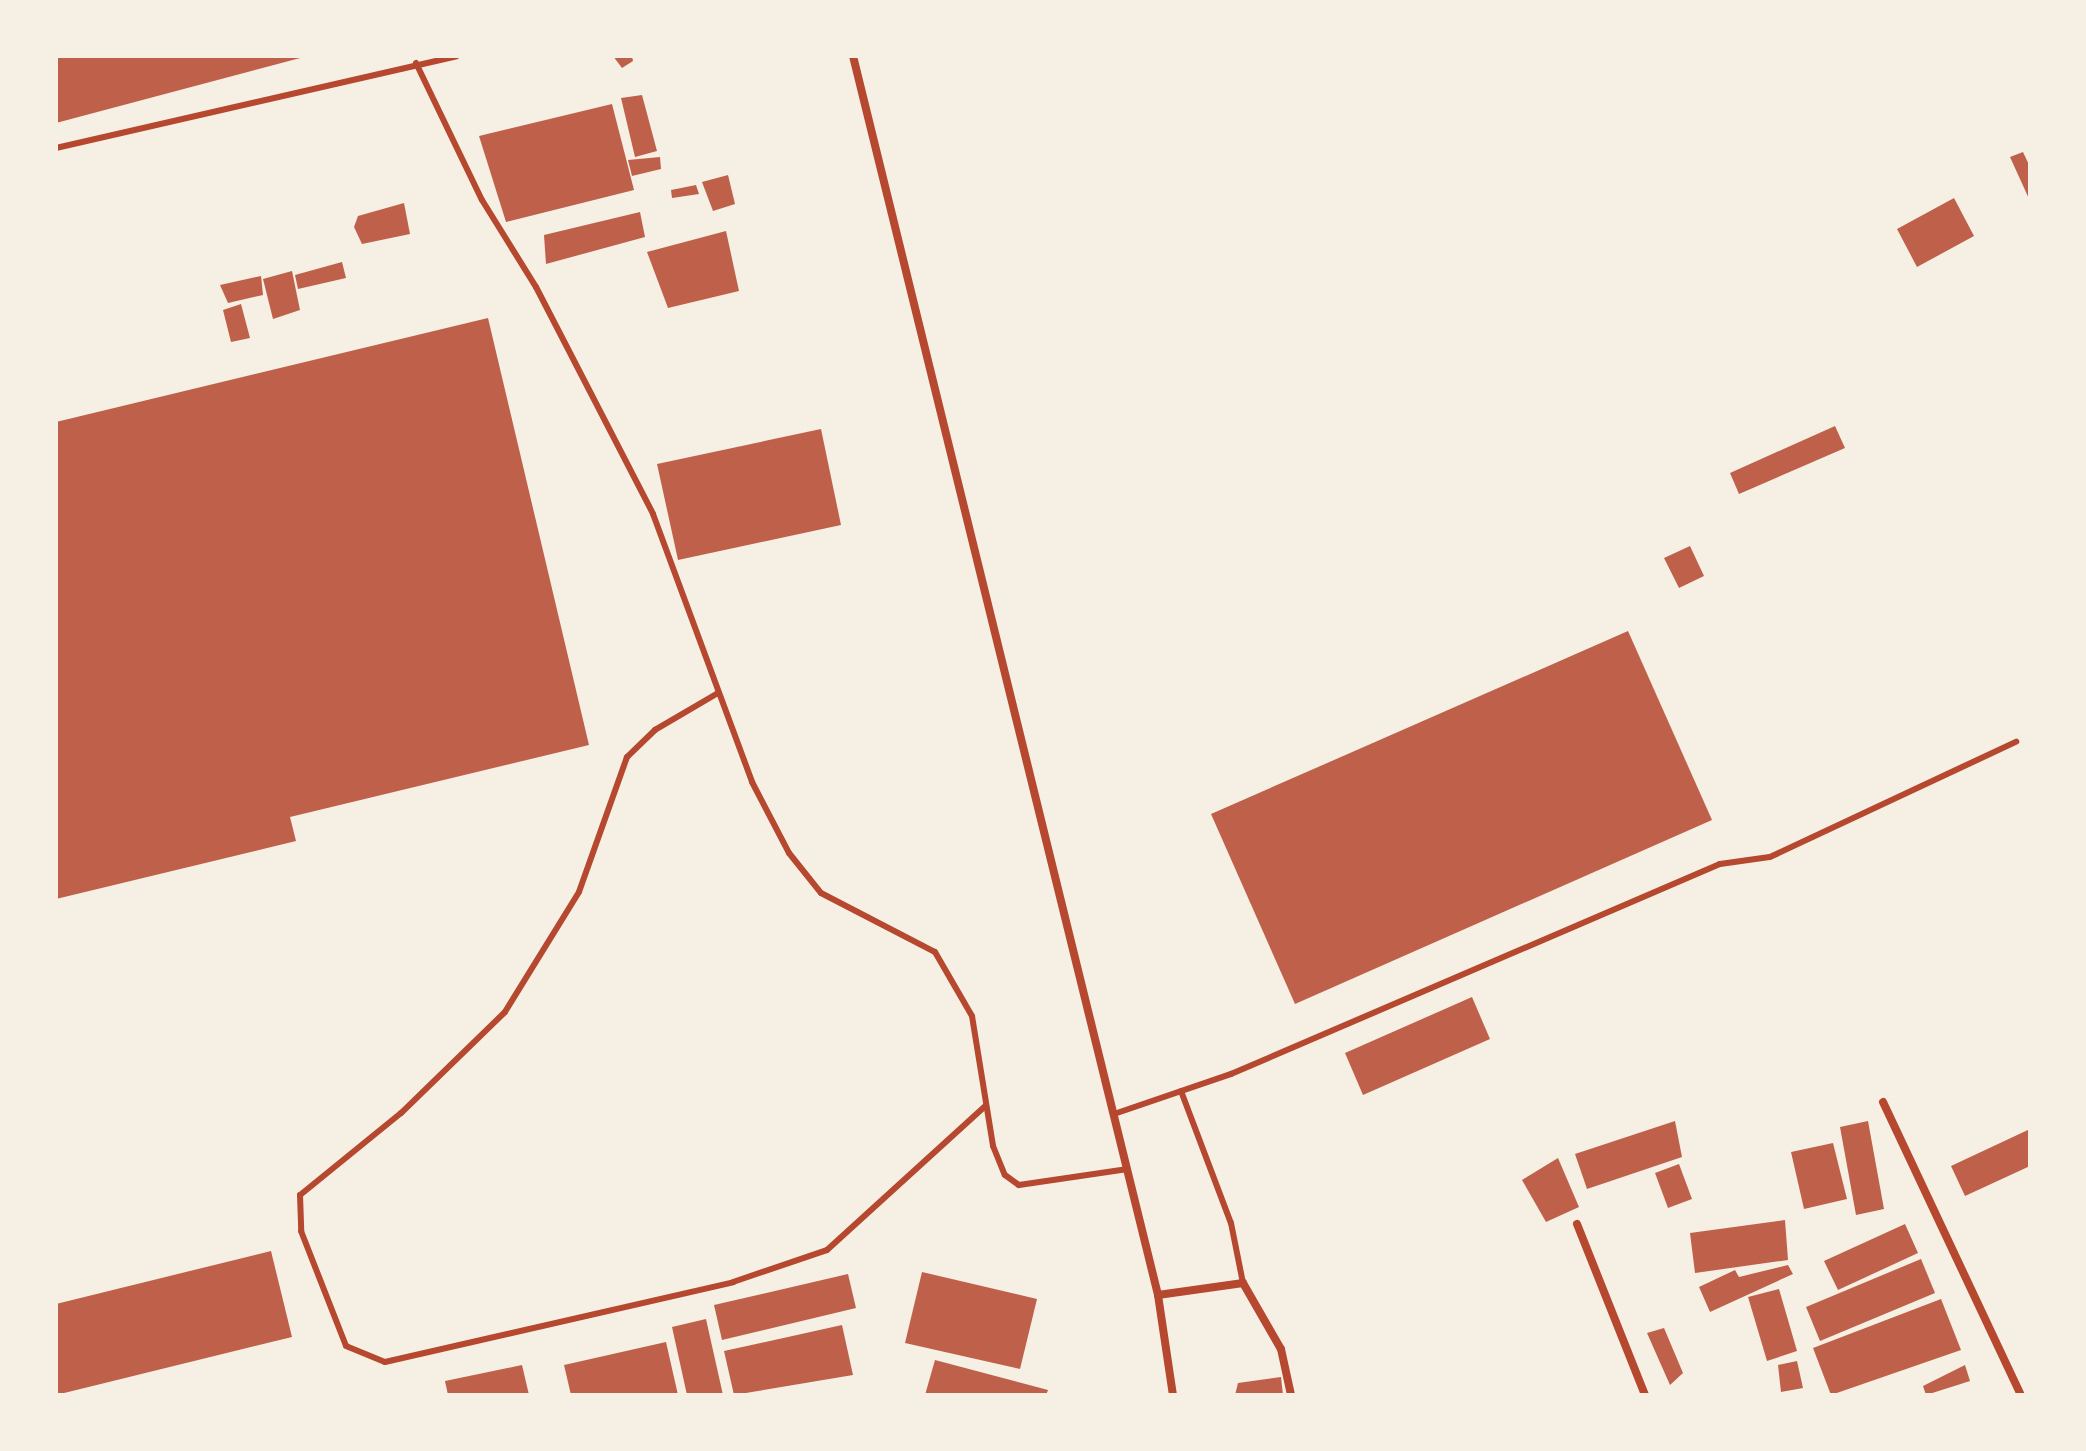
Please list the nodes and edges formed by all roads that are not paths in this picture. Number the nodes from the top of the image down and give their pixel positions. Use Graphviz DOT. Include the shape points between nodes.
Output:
graph roads {
  1 [pos="457,56"];
  2 [pos="853,56"];
  3 [pos="416,63"];
  4 [pos="56,148"];
  5 [pos="718,693"];
  6 [pos="2016,742"];
  7 [pos="1181,1091"];
  8 [pos="1883,1102"];
  9 [pos="985,1106"];
  10 [pos="1114,1114"];
  11 [pos="1128,1169"];
  12 [pos="1577,1224"];
  13 [pos="1243,1283"];
  14 [pos="1158,1295"];
  15 [pos="1172,1395"];
  16 [pos="1291,1395"];
  17 [pos="1645,1395"];
  18 [pos="2021,1395"];
  1 -- 3 [label="lane"];
  2 -- 10 [label="street"];
  3 -- 4 [label="lane"];
  3 -- 5 [label="lane" via="482,200 536,287 653,514"];
  5 -- 9 [label="lane" via="758,794 789,853 821,893 873,914 935,952 972,1016"];
  5 -- 9 [label="lane" via="655,730 627,757 579,892 505,1012 401,1113 300,1195 305,1244 346,1346 385,1362 733,1282 827,1250"];
  6 -- 7 [label="lane" via="1770,857 1720,864"];
  7 -- 10 [label="lane"];
  7 -- 13 [label="lane" via="1231,1223"];
  8 -- 18 [label="street"];
  9 -- 11 [label="lane" via="1005,1175 1019,1185"];
  10 -- 11 [label="street"];
  11 -- 14 [label="street"];
  12 -- 17 [label="street"];
  13 -- 14 [label="street"];
  13 -- 16 [label="street" via="1281,1349"];
  14 -- 15 [label="street"];
}
